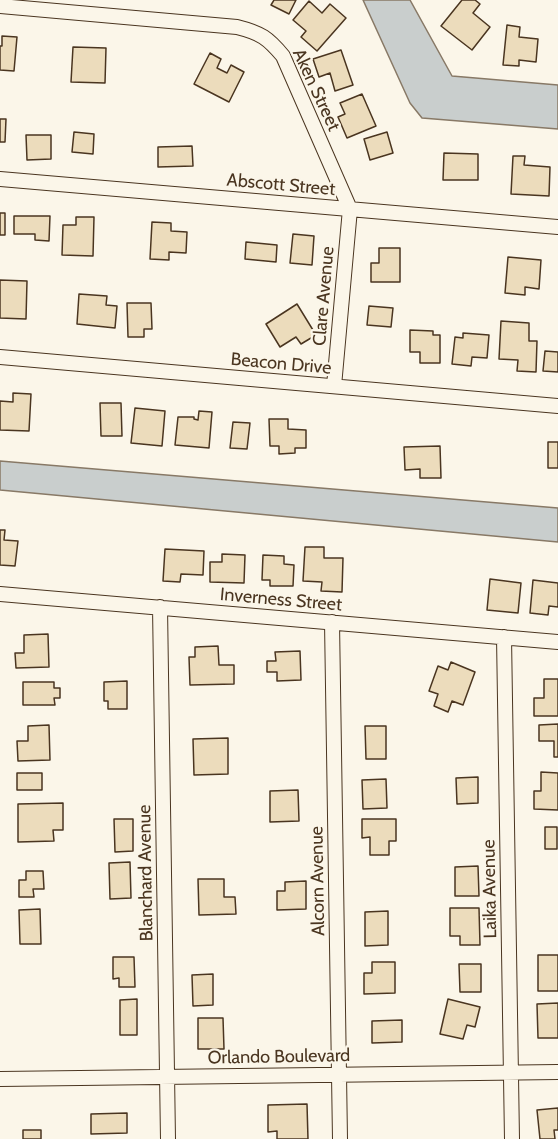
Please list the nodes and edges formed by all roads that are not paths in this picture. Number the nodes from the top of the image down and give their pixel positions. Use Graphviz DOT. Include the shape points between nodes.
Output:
graph roads {
  1 [pos="0,6"];
  2 [pos="0,179"];
  3 [pos="350,209"];
  4 [pos="558,228"];
  5 [pos="0,357"];
  6 [pos="334,386"];
  7 [pos="558,406"];
  8 [pos="0,594"];
  9 [pos="160,608"];
  10 [pos="332,622"];
  11 [pos="504,638"];
  12 [pos="558,642"];
  13 [pos="511,1072"];
  14 [pos="558,1072"];
  15 [pos="339,1074"];
  16 [pos="167,1077"];
  17 [pos="0,1079"];
  18 [pos="168,1139"];
  19 [pos="340,1139"];
  20 [pos="512,1139"];
  1 -- 3 [label="street, Aken Street" via="254,31 283,56"];
  2 -- 3 [label="street, Abscott Street"];
  3 -- 4 [label="street, Abscott Street"];
  3 -- 6 [label="street, Clare Avenue"];
  5 -- 6 [label="street, Beacon Drive"];
  6 -- 7 [label="street, Beacon Drive"];
  8 -- 9 [label="street, Inverness Street"];
  9 -- 10 [label="street, Inverness Street"];
  9 -- 16 [label="street, Blanchard Avenue"];
  10 -- 11 [label="street, Inverness Street"];
  10 -- 15 [label="street, Alcorn Avenue"];
  11 -- 12 [label="street, Inverness Street"];
  11 -- 13 [label="street, Laika Avenue"];
  13 -- 14 [label="street, Orlando Boulevard"];
  13 -- 15 [label="street, Orlando Boulevard"];
  13 -- 20 [label="street, Laika Avenue"];
  15 -- 16 [label="street, Orlando Boulevard"];
  15 -- 19 [label="street, Alcorn Avenue"];
  16 -- 17 [label="street, Orlando Boulevard"];
  16 -- 18 [label="street, Blanchard Avenue"];
}
